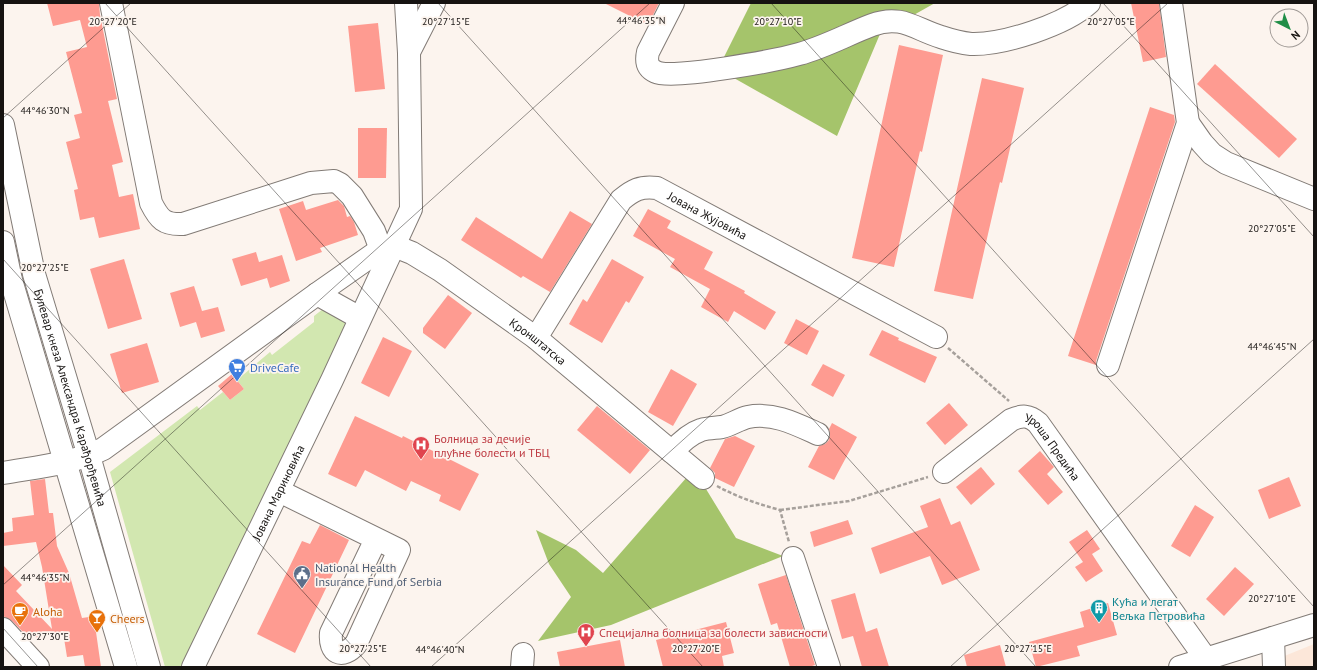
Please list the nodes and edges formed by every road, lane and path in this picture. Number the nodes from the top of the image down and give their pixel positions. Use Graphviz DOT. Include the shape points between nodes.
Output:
graph roads {
  1 [pos="111,3"];
  2 [pos="406,3"];
  3 [pos="434,3"];
  4 [pos="673,3"];
  5 [pos="1089,3"];
  6 [pos="1171,3"];
  7 [pos="409,53"];
  8 [pos="1188,123"];
  9 [pos="3,125"];
  10 [pos="1314,199"];
  11 [pos="3,242"];
  12 [pos="387,249"];
  13 [pos="34,274"];
  14 [pos="7,280"];
  15 [pos="317,294"];
  16 [pos="360,318"];
  17 [pos="936,337"];
  18 [pos="536,338"];
  19 [pos="1108,365"];
  20 [pos="1026,416"];
  21 [pos="818,434"];
  22 [pos="672,452"];
  23 [pos="89,456"];
  24 [pos="66,462"];
  25 [pos="944,472"];
  26 [pos="3,473"];
  27 [pos="703,478"];
  28 [pos="279,491"];
  29 [pos="780,510"];
  30 [pos="376,539"];
  31 [pos="793,558"];
  32 [pos="1314,625"];
  33 [pos="4,632"];
  34 [pos="1273,638"];
  35 [pos="1206,659"];
  36 [pos="38,667"];
  37 [pos="126,667"];
  38 [pos="149,667"];
  39 [pos="194,667"];
  40 [pos="829,667"];
  41 [pos="1180,667"];
  42 [pos="1274,667"];
  1 -- 12 [label="street" via="151,203 163,221 183,224 311,183 334,181 352,196"];
  2 -- 7 [label="street, Јована Мариновића"];
  3 -- 7 [label="street"];
  4 -- 5 [label="street" via="646,58 650,68 660,74 723,68 792,55 820,47 872,24 894,20 969,44 992,42 1053,25"];
  6 -- 8 [label="street"];
  7 -- 12 [label="street, Јована Мариновића" via="411,209"];
  8 -- 10 [label="street" via="1212,154 1226,164"];
  8 -- 19 [label="street"];
  9 -- 13 [label="street, Булевар кнеза Александра Карађорђевића"];
  11 -- 14 [label="street, Булевар кнеза Александра Карађорђевића"];
  12 -- 15 [label="street"];
  12 -- 16 [label="street, Јована Мариновића"];
  12 -- 18 [label="street, Кронштатска" via="402,249 412,253"];
  13 -- 14 [label="street"];
  13 -- 23 [label="street, Булевар кнеза Александра Карађорђевића"];
  14 -- 24 [label="street, Булевар кнеза Александра Карађорђевића"];
  15 -- 16 [label="street"];
  15 -- 23 [label="street" via="114,441"];
  16 -- 28 [label="street, Јована Мариновића"];
  17 -- 18 [label="street, Јована Жујовића" via="657,188 648,187 630,192 621,200"];
  17 -- 20 [label="path"];
  18 -- 22 [label="street, Кронштатска"];
  20 -- 25 [label="street, Уроша Предића" via="1011,420"];
  20 -- 35 [label="street, Уроша Предића" via="1038,423"];
  21 -- 22 [label="street" via="794,422 757,416 722,427 701,430 688,437"];
  22 -- 27 [label="street, Кронштатска"];
  23 -- 24 [label="street"];
  23 -- 38 [label="street, Булевар кнеза Александра Карађорђевића"];
  24 -- 26 [label="street"];
  24 -- 37 [label="street, Булевар кнеза Александра Карађорђевића"];
  25 -- 29 [label="path" via="850,501"];
  27 -- 29 [label="path" via="734,495"];
  28 -- 30 [label="street"];
  28 -- 39 [label="street, Јована Мариновића"];
  29 -- 31 [label="path"];
  30 -- 30 [label="street" via="399,550 356,644 344,653 337,652 332,647 331,633"];
  31 -- 40 [label="street"];
  32 -- 34 [label="street"];
  33 -- 36 [label="street"];
  34 -- 35 [label="street"];
  34 -- 42 [label="street"];
  35 -- 41 [label="street"];
}
